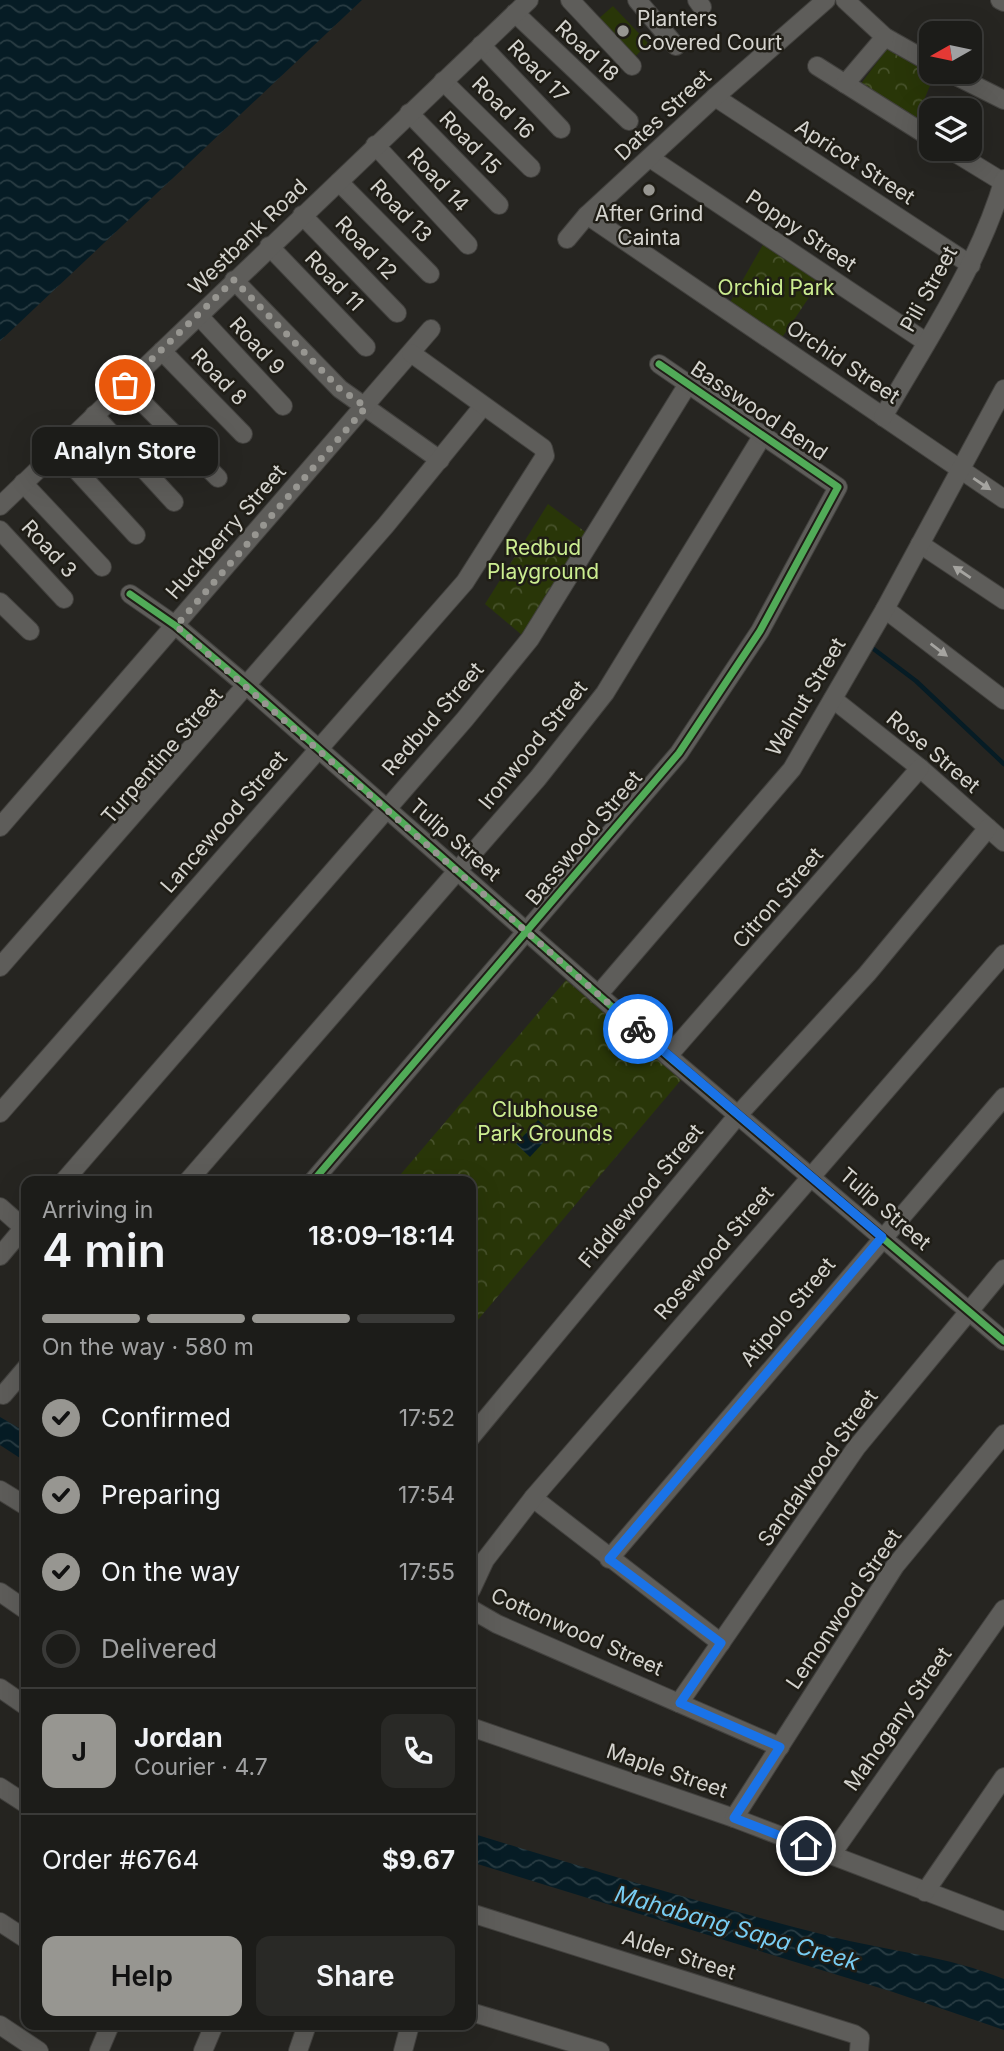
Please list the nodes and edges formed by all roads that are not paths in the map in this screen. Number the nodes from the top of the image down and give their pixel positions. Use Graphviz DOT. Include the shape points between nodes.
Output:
graph roads {
  1 [pos="529,0"];
  2 [pos="570,0"];
  3 [pos="637,0"];
  4 [pos="826,0"];
  5 [pos="845,0"];
  6 [pos="515,13"];
  7 [pos="885,37"];
  8 [pos="481,45"];
  9 [pos="676,46"];
  10 [pos="919,56"];
  11 [pos="632,66"];
  12 [pos="817,66"];
  13 [pos="443,81"];
  14 [pos="845,84"];
  15 [pos="972,84"];
  16 [pos="715,97"];
  17 [pos="1004,100"];
  18 [pos="409,113"];
  19 [pos="629,121"];
  20 [pos="561,129"];
  21 [pos="919,130"];
  22 [pos="375,145"];
  23 [pos="650,158"];
  24 [pos="970,161"];
  25 [pos="531,168"];
  26 [pos="1004,181"];
  27 [pos="338,182"];
  28 [pos="499,205"];
  29 [pos="302,215"];
  30 [pos="587,215"];
  31 [pos="567,239"];
  32 [pos="468,245"];
  33 [pos="269,246"];
  34 [pos="971,265"];
  35 [pos="430,274"];
  36 [pos="240,287"];
  37 [pos="397,313"];
  38 [pos="199,316"];
  39 [pos="431,329"];
  40 [pos="926,342"];
  41 [pos="366,347"];
  42 [pos="162,351"];
  43 [pos="411,353"];
  44 [pos="660,364"];
  45 [pos="688,384"];
  46 [pos="125,385"];
  47 [pos="1004,389"];
  48 [pos="483,406"];
  49 [pos="283,407"];
  50 [pos="366,407"];
  51 [pos="94,415"];
  52 [pos="883,417"];
  53 [pos="243,434"];
  54 [pos="763,435"];
  55 [pos="58,450"];
  56 [pos="440,460"];
  57 [pos="960,470"];
  58 [pos="218,478"];
  59 [pos="23,483"];
  60 [pos="838,487"];
  61 [pos="1004,499"];
  62 [pos="174,502"];
  63 [pos="0,506"];
  64 [pos="0,530"];
  65 [pos="136,535"];
  66 [pos="920,544"];
  67 [pos="102,567"];
  68 [pos="130,594"];
  69 [pos="64,599"];
  70 [pos="1004,600"];
  71 [pos="0,602"];
  72 [pos="885,609"];
  73 [pos="176,626"];
  74 [pos="30,631"];
  75 [pos="247,686"];
  76 [pos="832,699"];
  77 [pos="1004,700"];
  78 [pos="318,750"];
  79 [pos="920,768"];
  80 [pos="385,809"];
  81 [pos="0,827"];
  82 [pos="988,828"];
  83 [pos="1004,842"];
  84 [pos="457,872"];
  85 [pos="527,934"];
  86 [pos="1004,954"];
  87 [pos="0,967"];
  88 [pos="598,995"];
  89 [pos="668,1056"];
  90 [pos="1004,1097"];
  91 [pos="0,1113"];
  92 [pos="738,1115"];
  93 [pos="68,1176"];
  94 [pos="192,1176"];
  95 [pos="317,1176"];
  96 [pos="811,1176"];
  97 [pos="0,1207"];
  98 [pos="21,1225"];
  99 [pos="21,1232"];
  100 [pos="882,1237"];
  101 [pos="0,1256"];
  102 [pos="1004,1269"];
  103 [pos="969,1312"];
  104 [pos="1004,1341"];
  105 [pos="21,1374"];
  106 [pos="3,1395"];
  107 [pos="476,1431"];
  108 [pos="1004,1434"];
  109 [pos="0,1490"];
  110 [pos="533,1499"];
  111 [pos="21,1503"];
  112 [pos="609,1559"];
  113 [pos="476,1579"];
  114 [pos="0,1592"];
  115 [pos="21,1606"];
  116 [pos="1004,1609"];
  117 [pos="476,1612"];
  118 [pos="721,1643"];
  119 [pos="0,1689"];
  120 [pos="21,1703"];
  121 [pos="680,1703"];
  122 [pos="476,1729"];
  123 [pos="780,1747"];
  124 [pos="1004,1777"];
  125 [pos="0,1787"];
  126 [pos="21,1801"];
  127 [pos="734,1818"];
  128 [pos="831,1855"];
  129 [pos="925,1892"];
  130 [pos="476,1915"];
  131 [pos="1004,1921"];
  132 [pos="0,1922"];
  133 [pos="21,1936"];
  134 [pos="476,2013"];
  135 [pos="0,2025"];
  136 [pos="108,2030"];
  137 [pos="212,2030"];
  138 [pos="305,2030"];
  139 [pos="409,2030"];
  140 [pos="38,2051"];
  141 [pos="99,2051"];
  142 [pos="203,2051"];
  143 [pos="298,2051"];
  144 [pos="403,2051"];
  145 [pos="600,2051"];
  146 [pos="859,2051"];
  1 -- 6 [label="street, Westbank Road"];
  2 -- 11 [label="street"];
  3 -- 9 [label="street"];
  4 -- 16 [label="street, Dates Street"];
  5 -- 7 [label="street"];
  6 -- 8 [label="street, Westbank Road"];
  6 -- 19 [label="street, Road 18"];
  7 -- 10 [label="street"];
  7 -- 14 [label="street"];
  8 -- 13 [label="street, Westbank Road"];
  8 -- 20 [label="street, Road 17"];
  12 -- 14 [label="street"];
  13 -- 18 [label="street, Westbank Road"];
  13 -- 25 [label="street, Road 16"];
  14 -- 21 [label="street"];
  15 -- 17 [label="street"];
  16 -- 23 [label="street, Dates Street"];
  16 -- 34 [label="street, Apricot Street"];
  18 -- 22 [label="street, Westbank Road"];
  18 -- 28 [label="street, Road 15"];
  22 -- 27 [label="street, Westbank Road"];
  22 -- 32 [label="street, Road 14"];
  23 -- 30 [label="street, Dates Street"];
  23 -- 40 [label="street, Poppy Street"];
  24 -- 26 [label="street"];
  26 -- 34 [label="street, Pili Street"];
  27 -- 29 [label="street, Westbank Road"];
  27 -- 35 [label="street, Road 13"];
  29 -- 33 [label="street, Westbank Road"];
  29 -- 37 [label="street, Road 12"];
  30 -- 31 [label="street, Dates Street"];
  30 -- 52 [label="street, Orchid Street"];
  33 -- 36 [label="street, Westbank Road"];
  33 -- 41 [label="street, Road 11"];
  34 -- 40 [label="street, Pili Street"];
  36 -- 38 [label="street, Westbank Road"];
  36 -- 50 [label="street" via="340,389"];
  38 -- 42 [label="street, Westbank Road"];
  38 -- 49 [label="street, Road 9"];
  39 -- 43 [label="street, Huckberry Street"];
  40 -- 52 [label="street, Pili Street"];
  42 -- 46 [label="street, Westbank Road"];
  42 -- 53 [label="street, Road 8"];
  43 -- 48 [label="street"];
  43 -- 50 [label="street, Huckberry Street"];
  44 -- 45 [label="street, Basswood Bend"];
  45 -- 54 [label="street, Basswood Bend"];
  45 -- 80 [label="street, Redbud Street" via="530,639"];
  46 -- 51 [label="street, Westbank Road"];
  46 -- 58 [label="street"];
  47 -- 57 [label="street, Walnut Street"];
  48 -- 56 [label="street, Turpentine Street"];
  48 -- 78 [label="street, Lancewood Street" via="546,453 465,582"];
  50 -- 56 [label="street"];
  50 -- 73 [label="street, Huckberry Street"];
  51 -- 55 [label="street, Westbank Road"];
  51 -- 62 [label="street"];
  52 -- 57 [label="street, Orchid Street"];
  54 -- 60 [label="street, Basswood Bend"];
  54 -- 84 [label="street, Ironwood Street" via="605,693"];
  55 -- 59 [label="street, Westbank Road"];
  55 -- 65 [label="street"];
  56 -- 75 [label="street, Turpentine Street"];
  57 -- 61 [label="street, Orchid Street, one-way"];
  57 -- 66 [label="street, Walnut Street"];
  59 -- 63 [label="street, Westbank Road"];
  59 -- 67 [label="street"];
  60 -- 85 [label="street, Basswood Street" via="760,631 679,753"];
  64 -- 69 [label="street, Road 3"];
  70 -- 66 [label="street, one-way"];
  66 -- 72 [label="street, Walnut Street"];
  68 -- 73 [label="street, Tulip Street"];
  71 -- 74 [label="street"];
  72 -- 76 [label="street, Walnut Street"];
  72 -- 77 [label="street, one-way"];
  73 -- 75 [label="street, Tulip Street"];
  73 -- 81 [label="street, Huckberry Street"];
  75 -- 78 [label="street, Tulip Street"];
  75 -- 87 [label="street, Turpentine Street"];
  76 -- 79 [label="street, Rose Street"];
  76 -- 88 [label="street, Walnut Street" via="792,769 766,802"];
  78 -- 80 [label="street, Tulip Street"];
  78 -- 91 [label="street, Lancewood Street"];
  79 -- 82 [label="street, Rose Street"];
  79 -- 89 [label="street, Citron Street"];
  80 -- 84 [label="street, Tulip Street"];
  80 -- 93 [label="street, Redbud Street"];
  82 -- 83 [label="street, Rose Street"];
  82 -- 92 [label="street, Fiddlewood Street" via="867,974"];
  84 -- 85 [label="street, Tulip Street"];
  84 -- 94 [label="street, Ironwood Street"];
  85 -- 88 [label="street, Tulip Street"];
  85 -- 95 [label="street, Basswood Street"];
  86 -- 96 [label="street, Rosewood Street"];
  88 -- 89 [label="street, Tulip Street"];
  89 -- 92 [label="street, Tulip Street"];
  90 -- 100 [label="street, Atipolo Street"];
  92 -- 96 [label="street, Tulip Street"];
  92 -- 107 [label="street, Fiddlewood Street"];
  96 -- 100 [label="street, Tulip Street"];
  96 -- 110 [label="street, Rosewood Street"];
  97 -- 98 [label="street"];
  99 -- 101 [label="street"];
  100 -- 103 [label="street, Tulip Street"];
  100 -- 112 [label="street, Atipolo Street"];
  102 -- 103 [label="street, Sandalwood Street"];
  103 -- 104 [label="street, Tulip Street"];
  103 -- 118 [label="street, Sandalwood Street" via="856,1448"];
  105 -- 106 [label="street"];
  108 -- 123 [label="street, Lemonwood Street" via="895,1566"];
  109 -- 111 [label="street"];
  110 -- 112 [label="street"];
  110 -- 113 [label="street, Rosewood Street" via="485,1560"];
  112 -- 118 [label="street"];
  114 -- 115 [label="street"];
  116 -- 128 [label="street, Mahogany Street"];
  117 -- 121 [label="street, Cottonwood Street"];
  118 -- 121 [label="street, Sandalwood Street"];
  119 -- 120 [label="street"];
  121 -- 123 [label="street, Cottonwood Street"];
  122 -- 127 [label="street, Maple Street"];
  123 -- 127 [label="street, Lemonwood Street"];
  124 -- 129 [label="street"];
  125 -- 126 [label="street"];
  127 -- 128 [label="street, Maple Street"];
  128 -- 129 [label="street, Maple Street"];
  129 -- 131 [label="street, Maple Street"];
  130 -- 146 [label="street, Alder Street" via="854,2034 860,2039"];
  132 -- 133 [label="street"];
  134 -- 145 [label="street"];
  135 -- 140 [label="street"];
  136 -- 141 [label="street"];
  137 -- 142 [label="street"];
  138 -- 143 [label="street"];
  139 -- 144 [label="street"];
}
